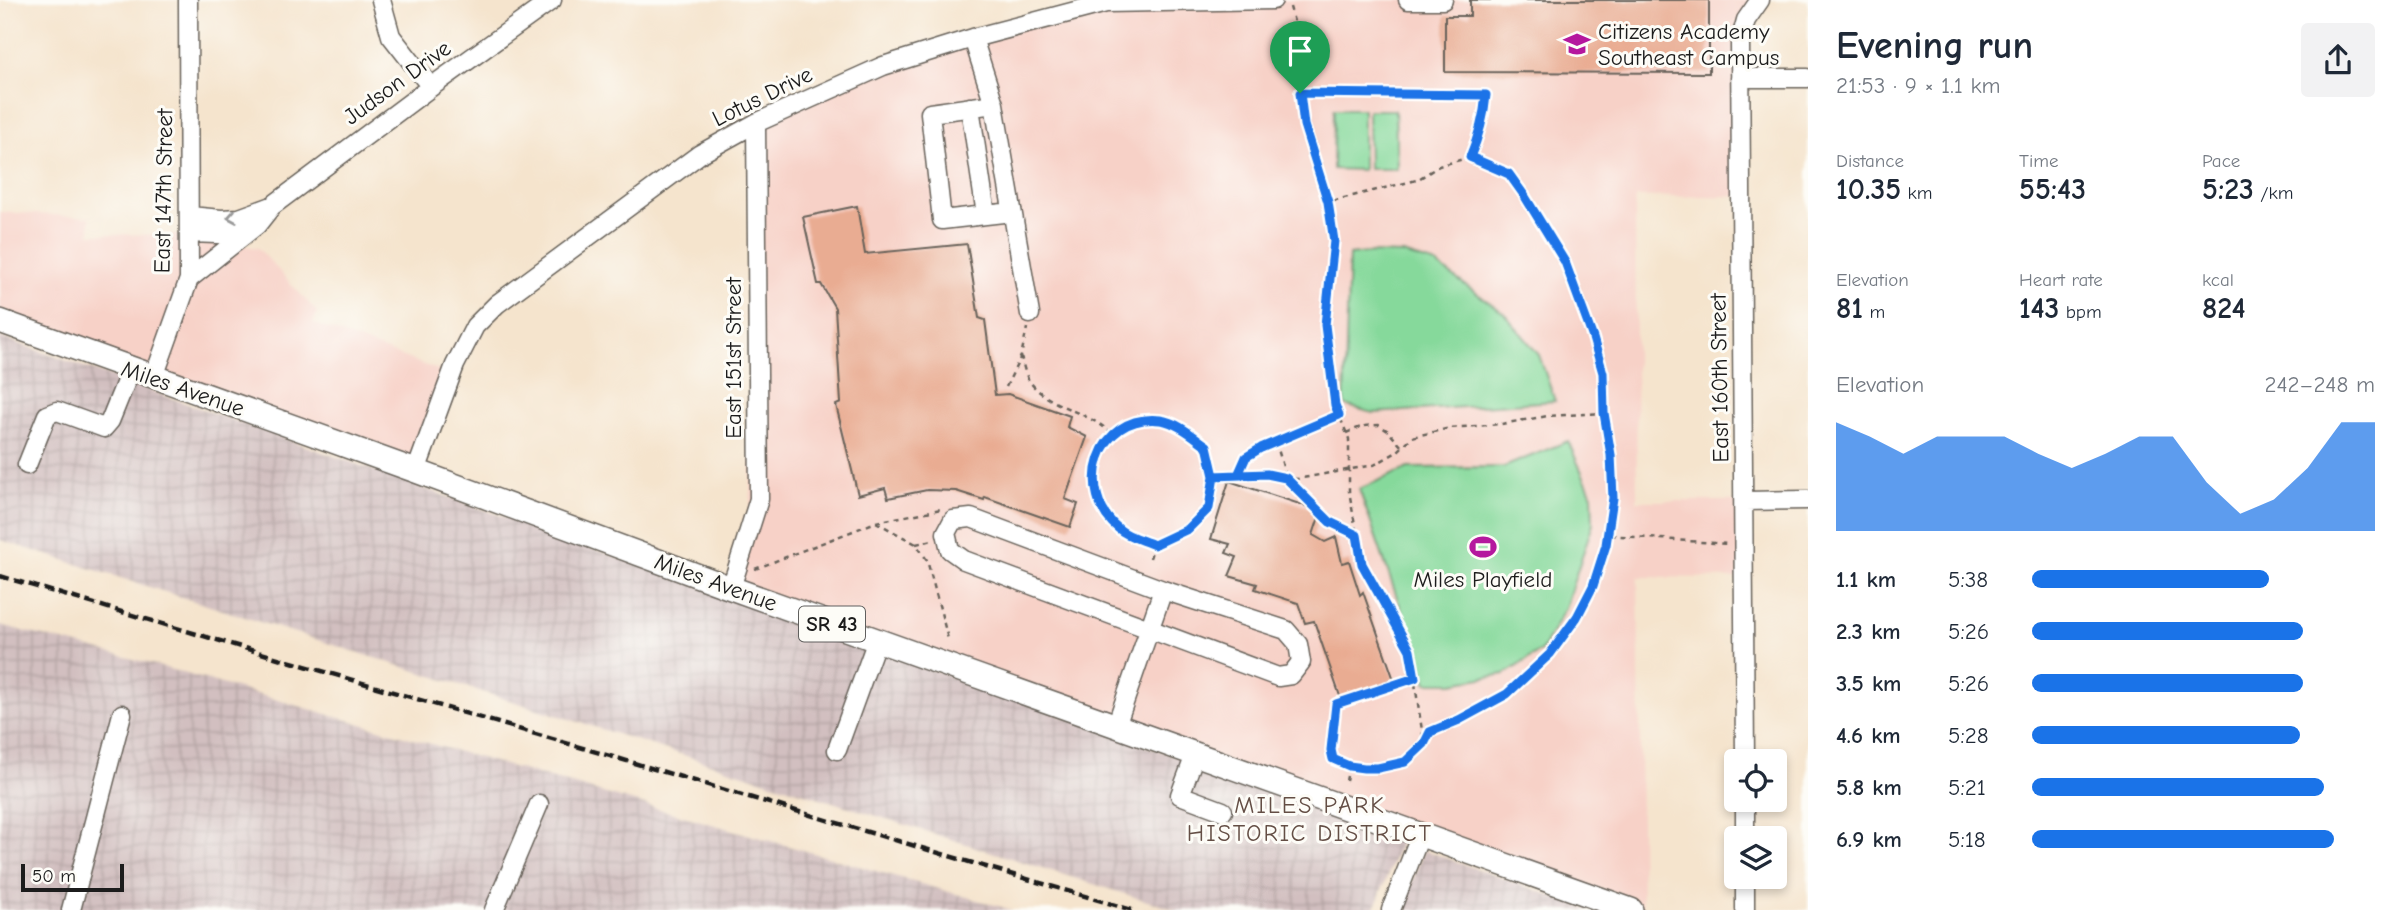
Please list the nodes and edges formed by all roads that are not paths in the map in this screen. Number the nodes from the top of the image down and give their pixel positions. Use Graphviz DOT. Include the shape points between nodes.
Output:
graph roads {
  1 [pos="188,0"];
  2 [pos="382,0"];
  3 [pos="552,0"];
  4 [pos="1408,0"];
  5 [pos="1443,0"];
  6 [pos="1760,0"];
  7 [pos="1106,2"];
  8 [pos="1282,4"];
  9 [pos="973,38"];
  10 [pos="1740,78"];
  11 [pos="1808,78"];
  12 [pos="431,87"];
  13 [pos="994,104"];
  14 [pos="970,107"];
  15 [pos="756,123"];
  16 [pos="272,206"];
  17 [pos="1012,212"];
  18 [pos="986,215"];
  19 [pos="189,225"];
  20 [pos="244,234"];
  21 [pos="189,279"];
  22 [pos="1030,314"];
  23 [pos="0,321"];
  24 [pos="131,369"];
  25 [pos="154,377"];
  26 [pos="27,465"];
  27 [pos="416,471"];
  28 [pos="1808,500"];
  29 [pos="1745,501"];
  30 [pos="731,588"];
  31 [pos="1163,590"];
  32 [pos="1150,628"];
  33 [pos="877,640"];
  34 [pos="122,714"];
  35 [pos="1116,726"];
  36 [pos="1745,749"];
  37 [pos="837,750"];
  38 [pos="1195,755"];
  39 [pos="539,804"];
  40 [pos="1223,811"];
  41 [pos="1420,836"];
  42 [pos="1745,889"];
  43 [pos="71,910"];
  44 [pos="494,910"];
  45 [pos="1391,910"];
  46 [pos="1631,910"];
  47 [pos="1745,910"];
  1 -- 19 [label="street, East 147th Street"];
  2 -- 12 [label="street" via="391,36"];
  3 -- 12 [label="street, Judson Drive"];
  4 -- 5 [label="street"];
  6 -- 10 [label="street, East 160th Street" via="1746,20 1740,42"];
  7 -- 8 [label="street, Lotus Drive"];
  7 -- 9 [label="street, Lotus Drive"];
  9 -- 13 [label="street"];
  9 -- 15 [label="street, Lotus Drive" via="883,66"];
  10 -- 11 [label="street"];
  10 -- 29 [label="street, East 160th Street"];
  12 -- 16 [label="street, Judson Drive"];
  13 -- 14 [label="street"];
  13 -- 17 [label="street"];
  14 -- 18 [label="street"];
  14 -- 18 [label="street" via="930,113 942,220"];
  15 -- 27 [label="street, Lotus Drive" via="699,154 497,304 475,326 455,365"];
  15 -- 30 [label="street, East 151st Street" via="759,499"];
  16 -- 19 [label="street, Judson Drive, one-way" via="239,218"];
  16 -- 20 [label="street, Judson Drive"];
  17 -- 18 [label="street"];
  17 -- 22 [label="street"];
  19 -- 20 [label="street"];
  19 -- 21 [label="street, East 147th Street"];
  20 -- 21 [label="street, Judson Drive"];
  21 -- 25 [label="street, East 147th Street"];
  23 -- 24 [label="main road, Miles Avenue / SR 43"];
  24 -- 25 [label="main road, Miles Avenue / SR 43"];
  24 -- 26 [label="street" via="104,428 57,411 47,415"];
  25 -- 27 [label="main road, Miles Avenue / SR 43"];
  27 -- 30 [label="main road, Miles Avenue / SR 43"];
  28 -- 29 [label="street"];
  29 -- 36 [label="street, East 160th Street"];
  30 -- 33 [label="main road, Miles Avenue / SR 43"];
  31 -- 32 [label="street"];
  31 -- 32 [label="street" via="1286,631 1298,644 1301,662 1291,676 1278,677"];
  31 -- 32 [label="street" via="971,518 953,520 946,533 950,550 964,560"];
  32 -- 35 [label="street"];
  33 -- 35 [label="main road, Miles Avenue / SR 43"];
  33 -- 37 [label="street"];
  34 -- 43 [label="street"];
  35 -- 38 [label="main road, Miles Avenue / SR 43"];
  38 -- 40 [label="street" via="1180,794"];
  38 -- 41 [label="main road, Miles Avenue / SR 43"];
  39 -- 44 [label="street"];
  41 -- 45 [label="street"];
  41 -- 46 [label="main road, Miles Avenue / SR 43"];
  42 -- 47 [label="street"];
}
